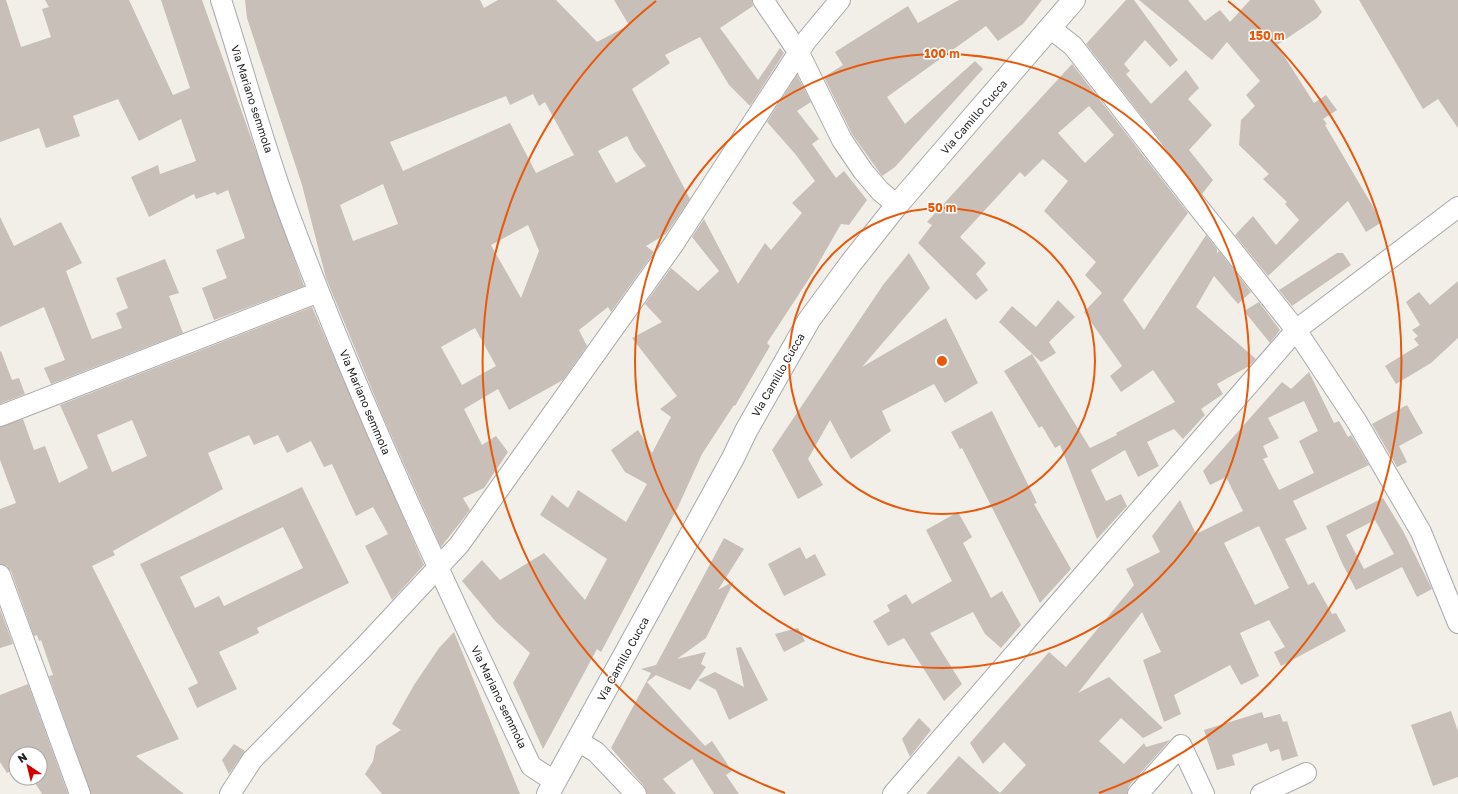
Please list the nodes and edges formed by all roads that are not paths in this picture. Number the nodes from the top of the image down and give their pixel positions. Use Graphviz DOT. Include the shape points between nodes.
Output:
graph roads {
  1 [pos="221,0"];
  2 [pos="763,0"];
  3 [pos="840,0"];
  4 [pos="1074,0"];
  5 [pos="1050,28"];
  6 [pos="799,53"];
  7 [pos="897,205"];
  8 [pos="1458,207"];
  9 [pos="319,292"];
  10 [pos="1296,330"];
  11 [pos="0,416"];
  12 [pos="437,568"];
  13 [pos="0,575"];
  14 [pos="1458,623"];
  15 [pos="578,741"];
  16 [pos="1306,772"];
  17 [pos="551,788"];
  18 [pos="80,794"];
  19 [pos="230,794"];
  20 [pos="636,794"];
  21 [pos="893,794"];
  22 [pos="1138,794"];
  23 [pos="1204,794"];
  24 [pos="1261,794"];
  1 -- 9 [label="street, Via Mariano semmola" via="288,211"];
  2 -- 6 [label="street"];
  3 -- 6 [label="street"];
  4 -- 5 [label="street, Via Camillo Cucca"];
  5 -- 7 [label="street, Via Camillo Cucca"];
  5 -- 10 [label="street" via="1073,46 1194,204"];
  6 -- 7 [label="street" via="842,140 876,186"];
  6 -- 12 [label="street" via="673,245 459,545"];
  7 -- 15 [label="street, Via Camillo Cucca" via="809,320"];
  8 -- 10 [label="street"];
  9 -- 11 [label="street"];
  9 -- 12 [label="street, Via Mariano semmola"];
  10 -- 14 [label="street" via="1357,422 1421,532"];
  10 -- 21 [label="street"];
  12 -- 17 [label="street, Via Mariano semmola" via="531,766"];
  12 -- 19 [label="street" via="363,648 252,760"];
  13 -- 18 [label="street"];
  15 -- 17 [label="street, Via Camillo Cucca"];
  15 -- 20 [label="street" via="596,752"];
  16 -- 24 [label="street"];
  22 -- 23 [label="street" via="1181,745"];
}
